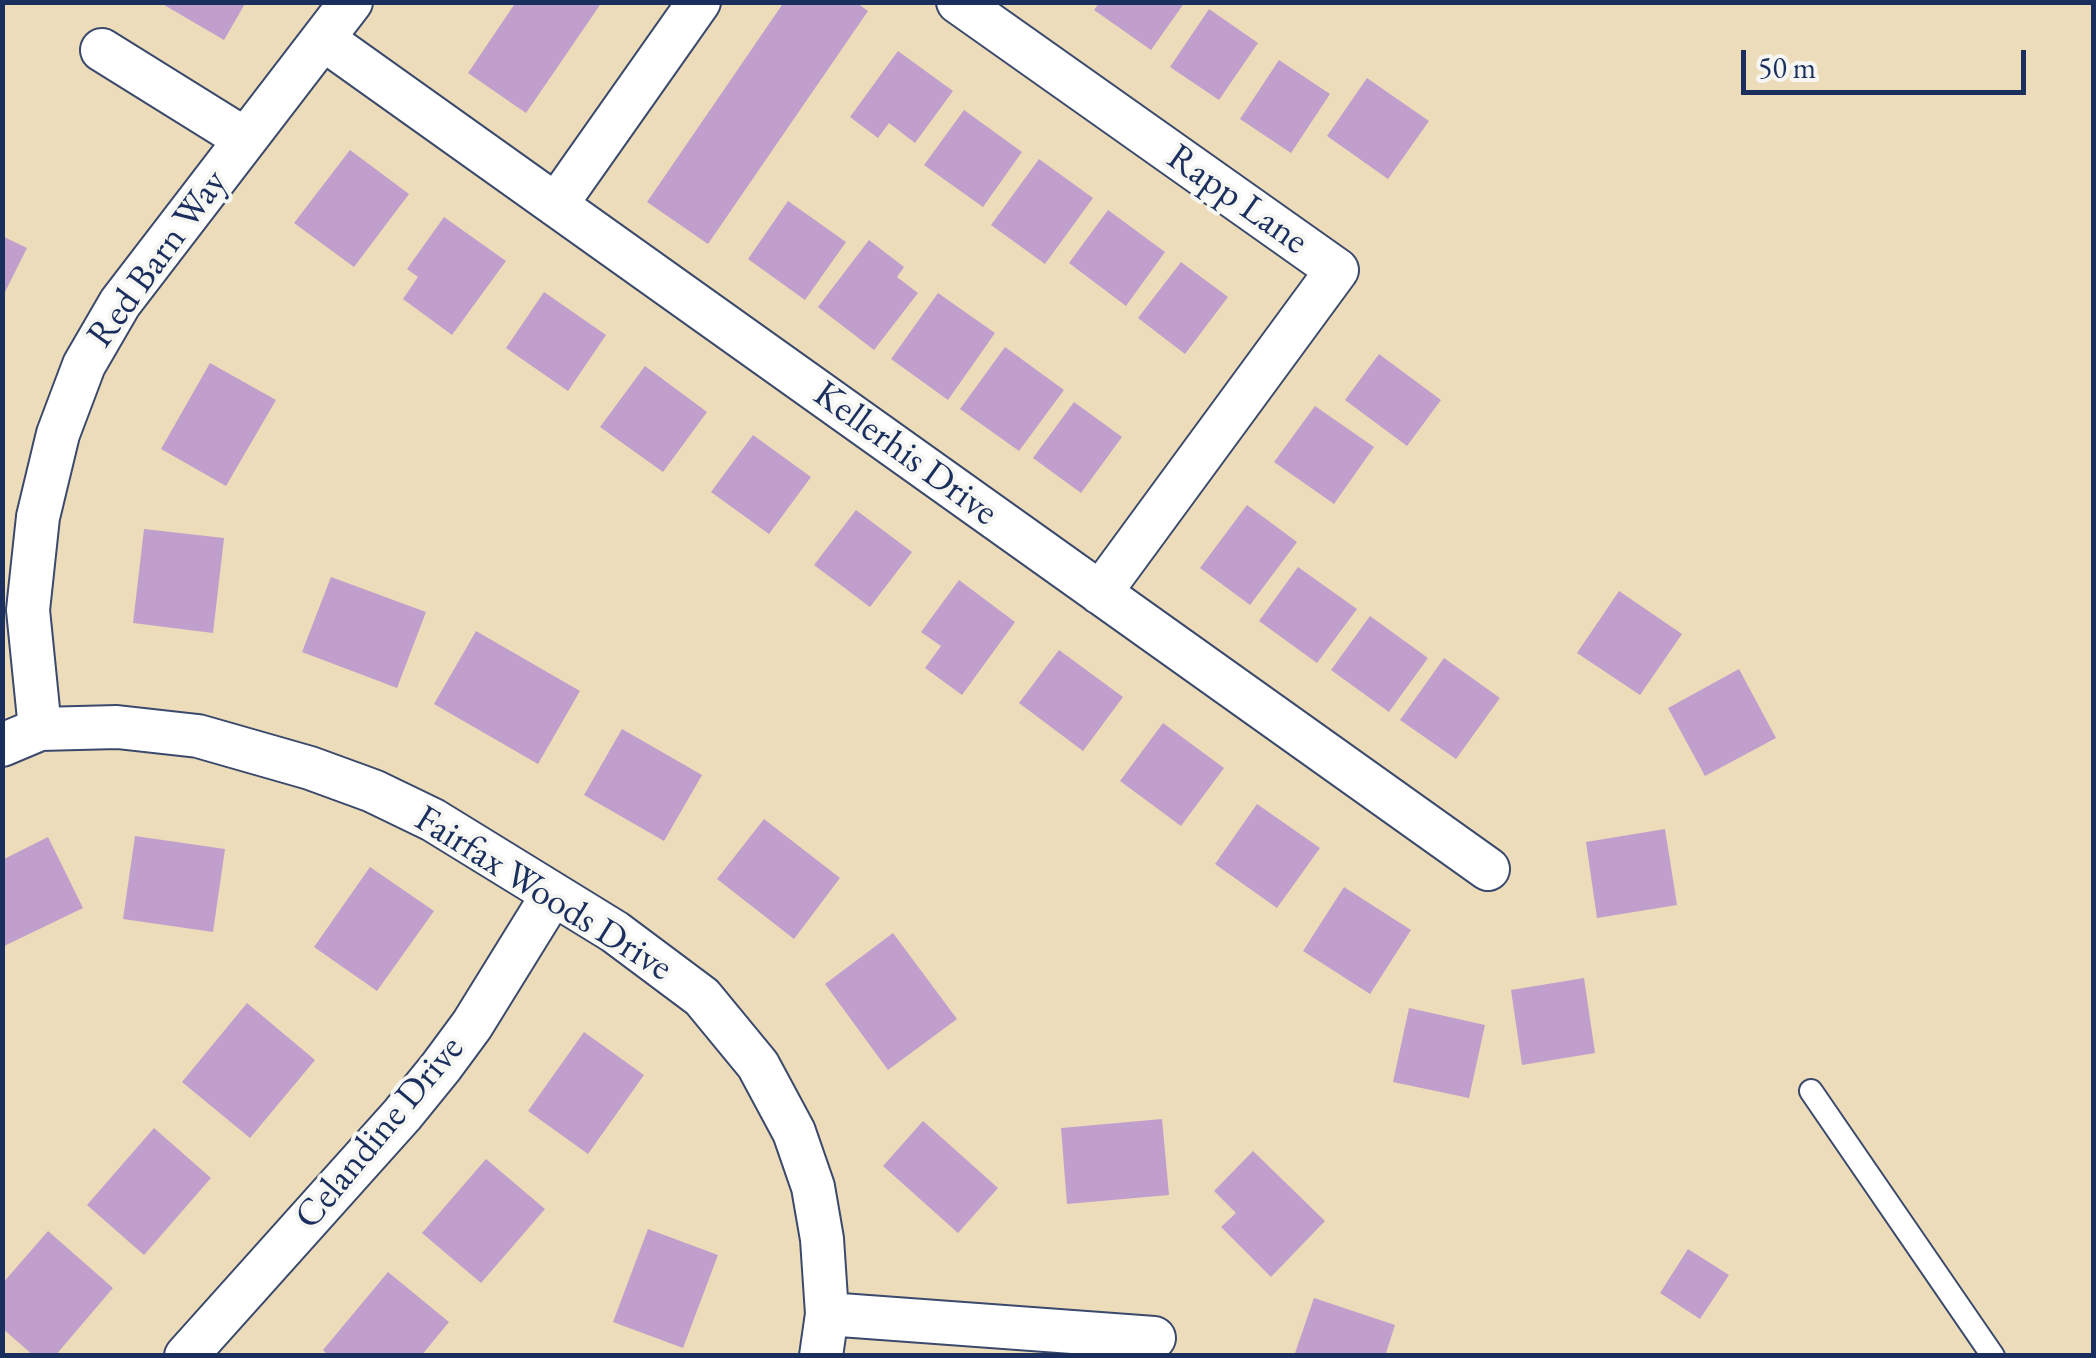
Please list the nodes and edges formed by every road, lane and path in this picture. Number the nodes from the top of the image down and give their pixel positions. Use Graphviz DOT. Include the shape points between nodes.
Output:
graph roads {
  1 [pos="351,2"];
  2 [pos="700,2"];
  3 [pos="958,2"];
  4 [pos="323,39"];
  5 [pos="102,50"];
  6 [pos="245,139"];
  7 [pos="556,205"];
  8 [pos="1100,593"];
  9 [pos="21,737"];
  10 [pos="1488,869"];
  11 [pos="553,894"];
  12 [pos="1811,1090"];
  13 [pos="827,1314"];
  14 [pos="1154,1338"];
  15 [pos="186,1356"];
  16 [pos="820,1356"];
  17 [pos="1992,1356"];
  1 -- 4 [label="street, Red Barn Way"];
  2 -- 7 [label="street"];
  3 -- 8 [label="street, Rapp Lane" via="1336,270"];
  4 -- 6 [label="street, Red Barn Way"];
  4 -- 7 [label="street, Kellerhis Drive"];
  5 -- 6 [label="street"];
  6 -- 9 [label="street, Red Barn Way" via="120,303 84,365 58,434 38,516"];
  7 -- 8 [label="street, Kellerhis Drive"];
  8 -- 10 [label="street, Kellerhis Drive"];
  9 -- 11 [label="street, Fairfax Woods Drive" via="117,727 198,736 310,768 432,820"];
  11 -- 13 [label="street, Fairfax Woods Drive" via="702,996 758,1064 814,1187"];
  11 -- 15 [label="street, Celandine Drive" via="431,1079"];
  12 -- 17 [label="lane"];
  13 -- 14 [label="street"];
  13 -- 16 [label="street, Fairfax Woods Drive"];
}
